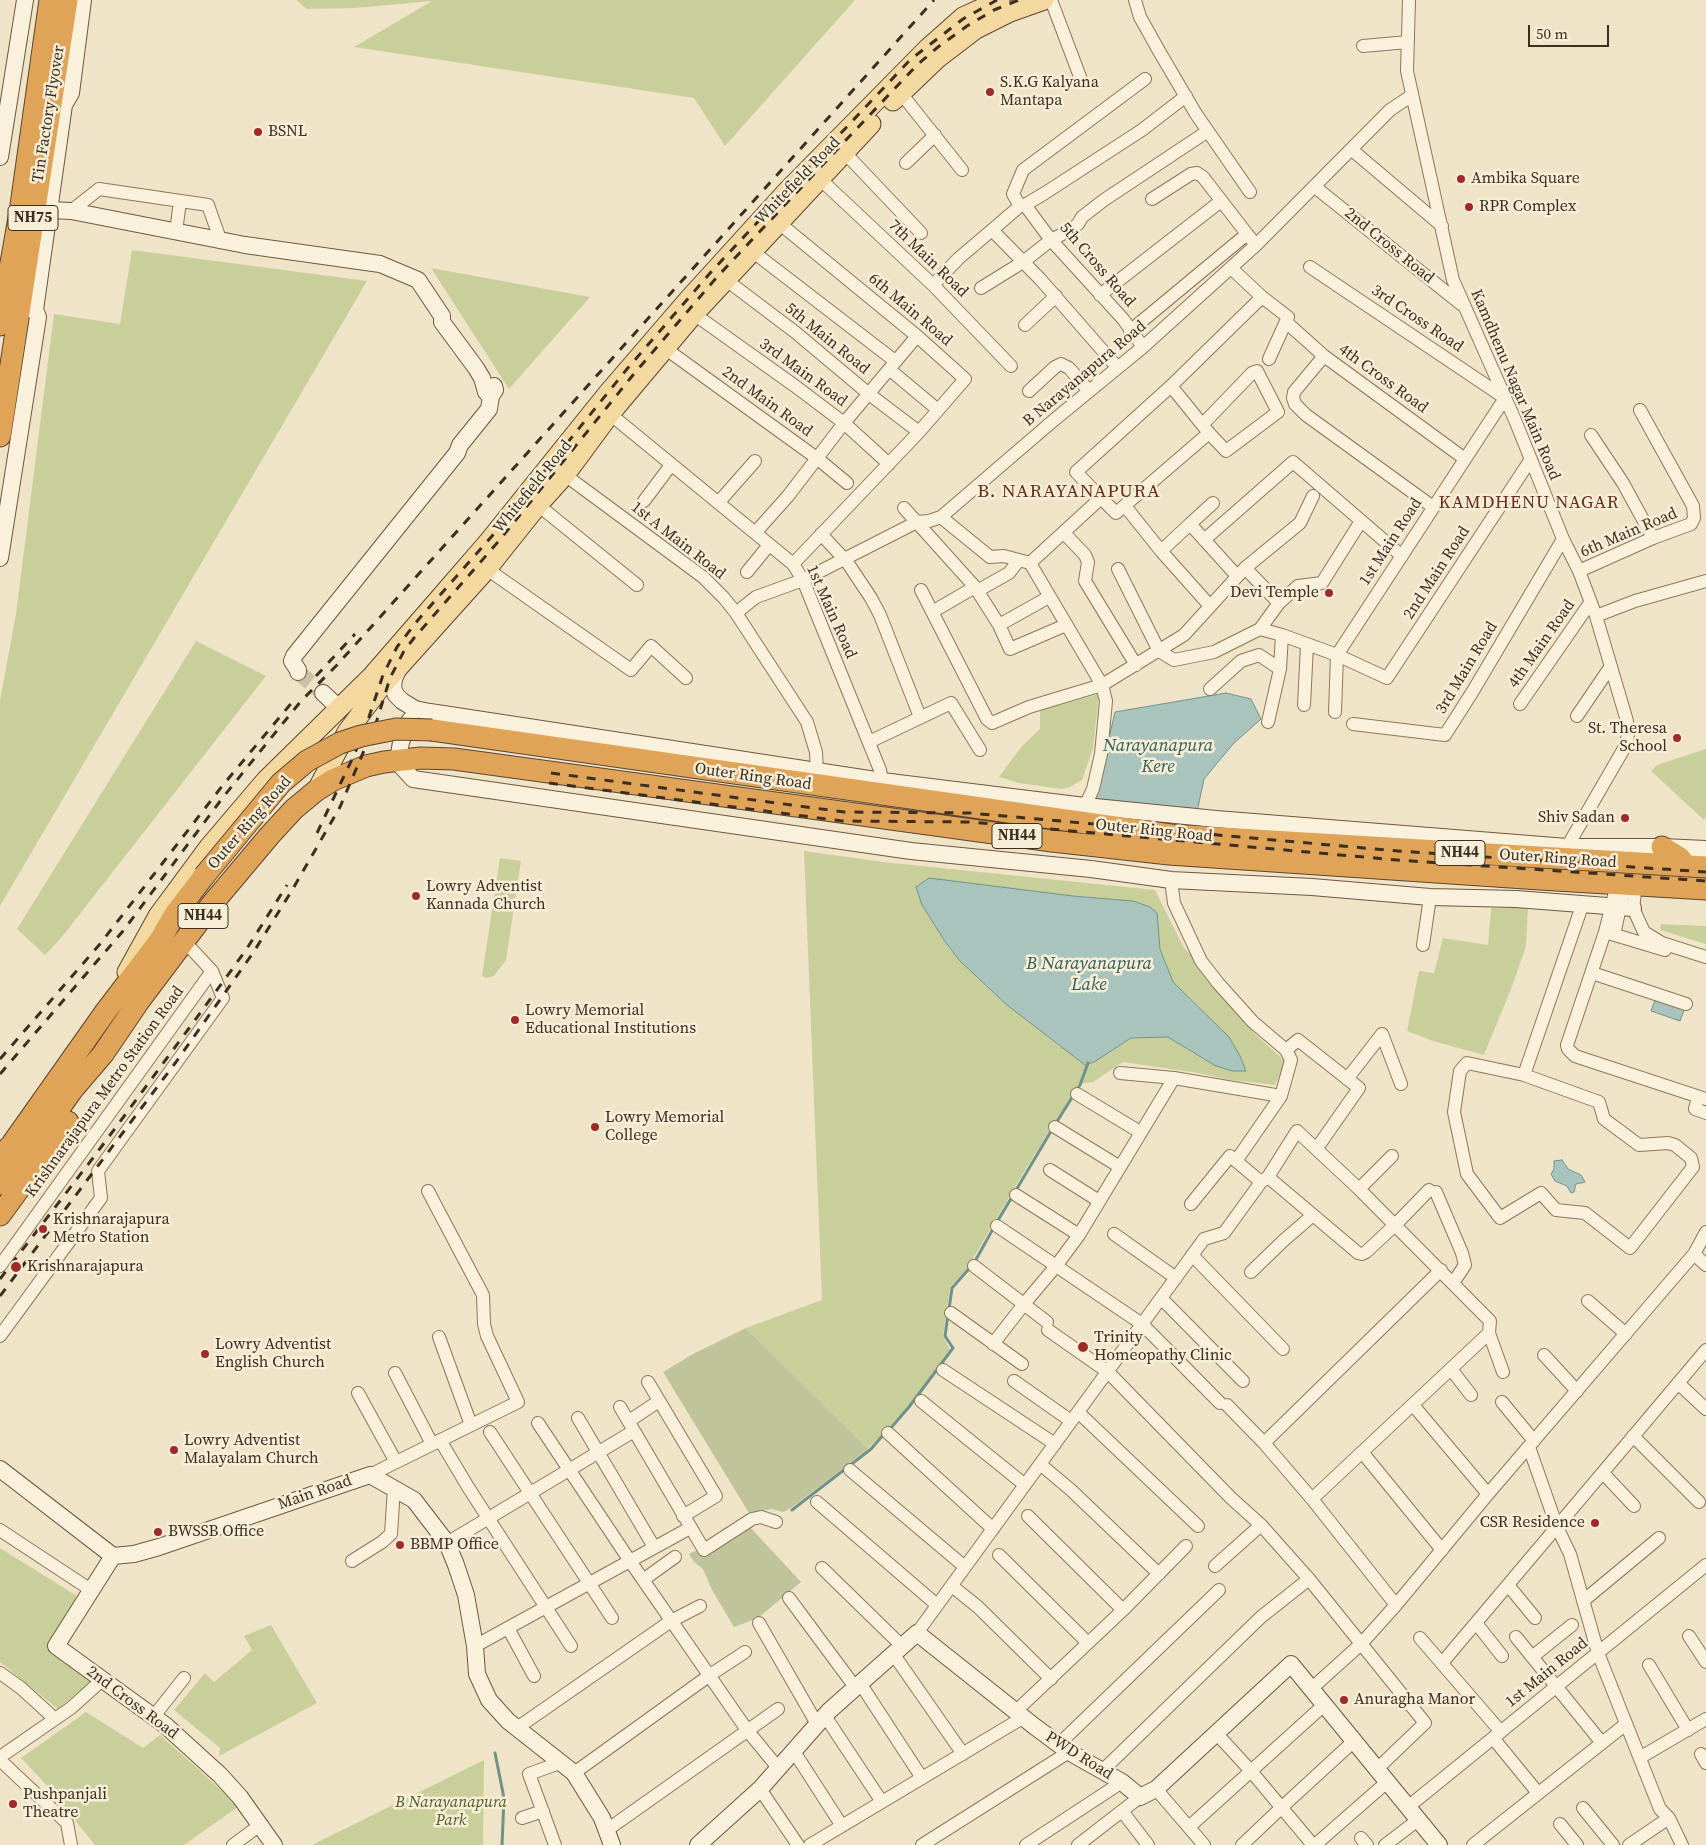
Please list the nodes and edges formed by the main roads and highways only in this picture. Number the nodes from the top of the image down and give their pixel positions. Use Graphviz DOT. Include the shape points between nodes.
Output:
graph roads {
  1 [pos="50,0"];
  2 [pos="67,0"];
  3 [pos="1000,0"];
  4 [pos="1044,0"];
  5 [pos="897,88"];
  6 [pos="720,275"];
  7 [pos="0,325"];
  8 [pos="0,436"];
  9 [pos="317,790"];
  10 [pos="1662,847"];
  11 [pos="1696,867"];
  12 [pos="1706,889"];
  13 [pos="106,1011"];
  14 [pos="103,1054"];
  15 [pos="0,1158"];
  16 [pos="0,1184"];
  17 [pos="0,1215"];
  1 -- 7 [label="highway, Tin Factory Flyover / NH75" via="20,212"];
  2 -- 8 [label="highway, Tin Factory Flyover / NH75"];
  3 -- 5 [label="main road, Whitefield Road" via="963,18 928,48"];
  4 -- 5 [label="main road, Whitefield Road" via="976,29"];
  5 -- 6 [label="main road, Whitefield Road" via="788,190"];
  5 -- 6 [label="main road, Whitefield Road" via="820,179 752,251"];
  6 -- 9 [label="main road, Whitefield Road" via="694,314 487,569 380,688 347,732"];
  6 -- 13 [label="main road, Whitefield Road" via="608,393 489,541 372,676 266,780 209,847 158,916"];
  9 -- 12 [label="highway, Outer Ring Road / NH44" via="366,766 421,758 454,760 1169,854"];
  9 -- 14 [label="highway, Outer Ring Road / NH44" via="270,835 212,904"];
  10 -- 11 [label="highway"];
  11 -- 13 [label="highway, Outer Ring Road / NH44, bridge" via="1171,835 432,730 396,728 340,743 307,762 281,783 204,876"];
  13 -- 15 [label="highway, Outer Ring Road / NH44"];
  14 -- 16 [label="highway, Outer Ring Road / NH44"];
  14 -- 17 [label="highway, Outer Ring Road" via="93,1086"];
}
